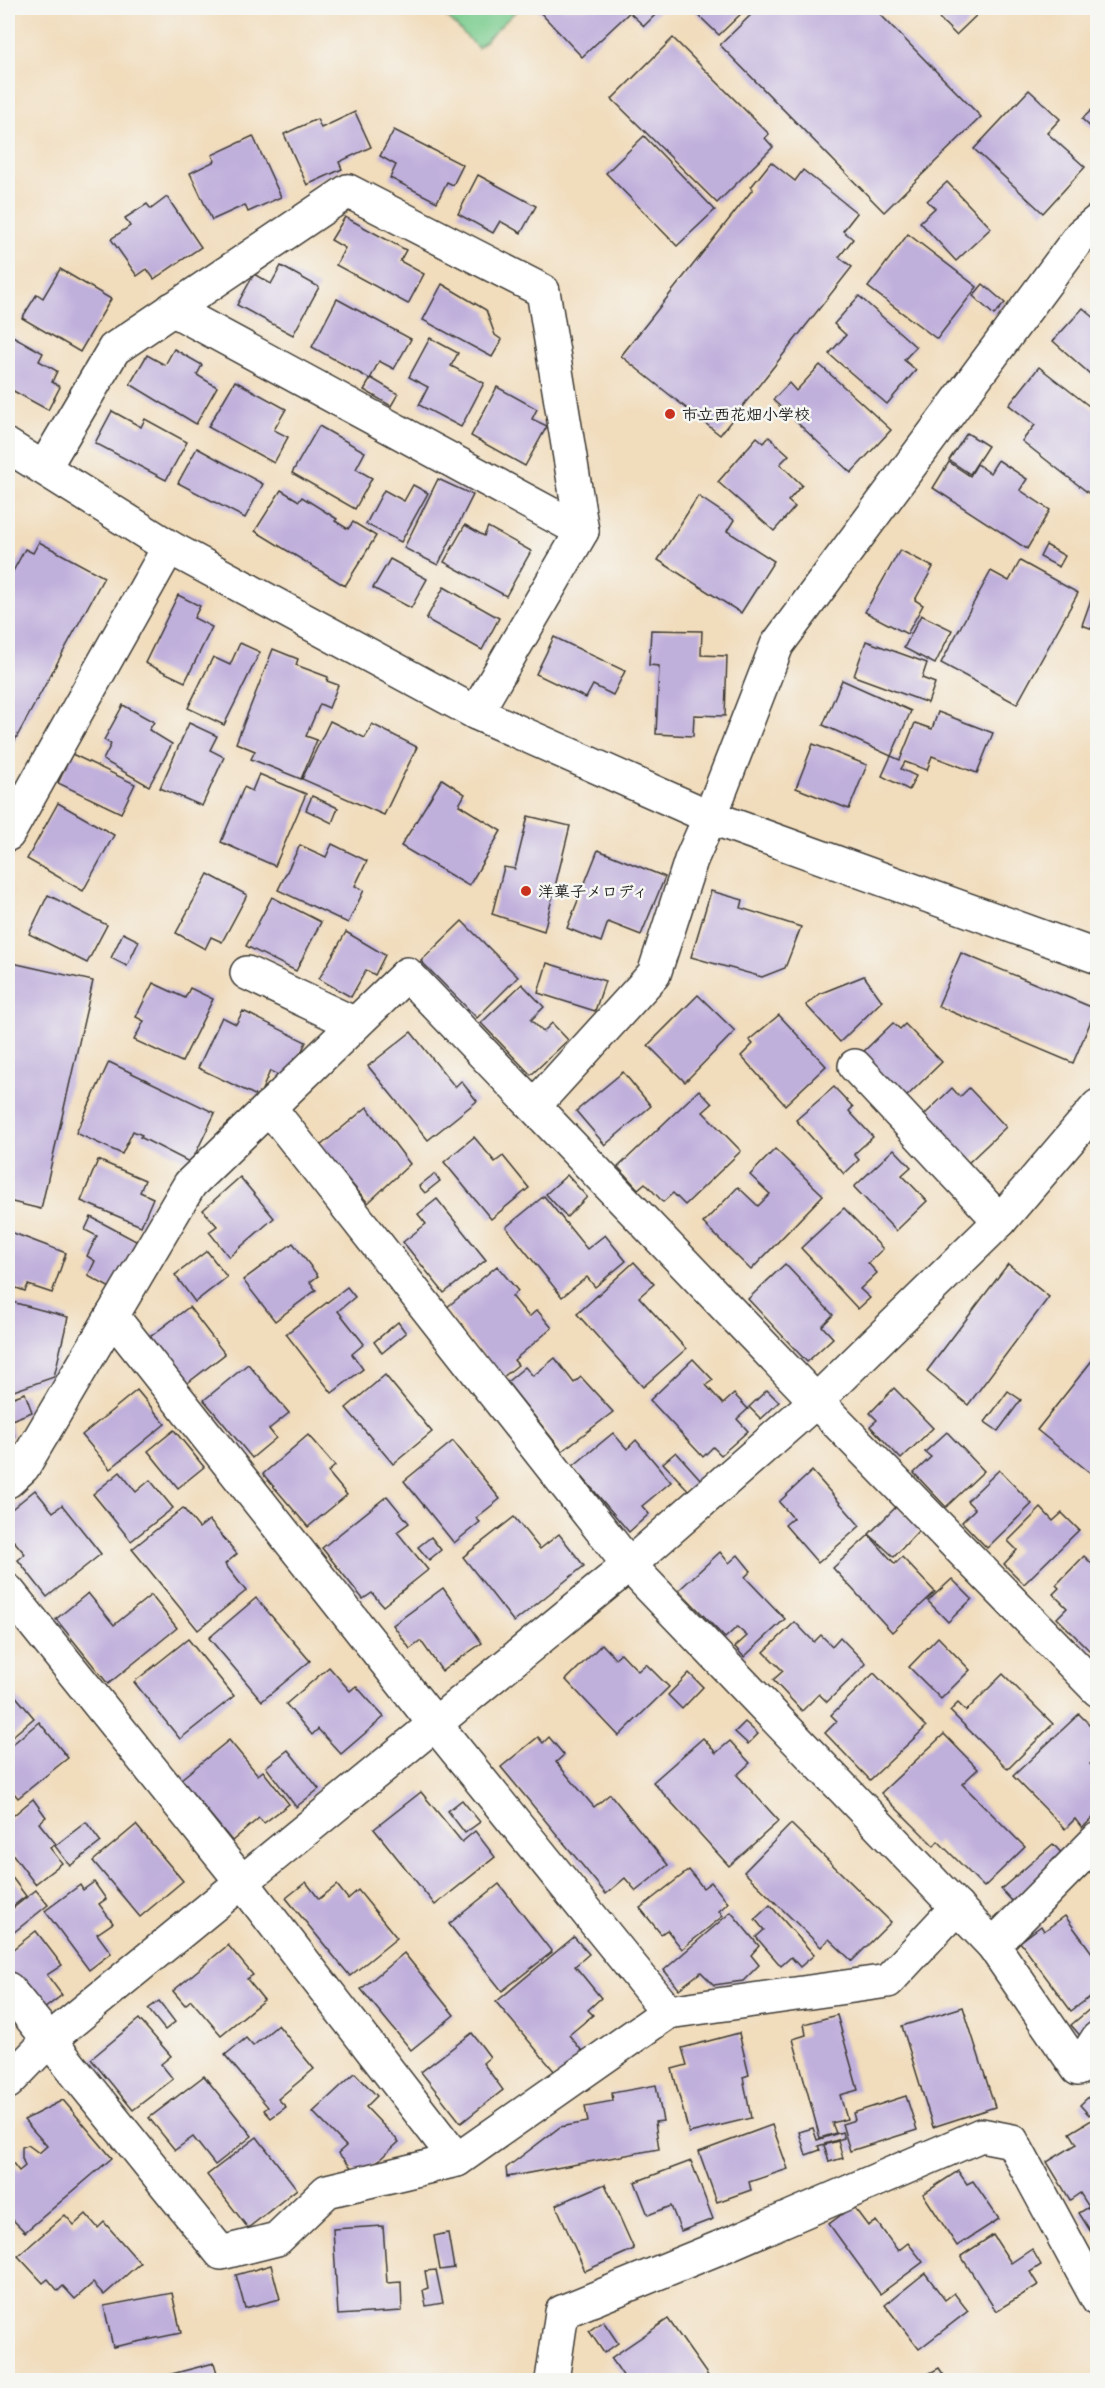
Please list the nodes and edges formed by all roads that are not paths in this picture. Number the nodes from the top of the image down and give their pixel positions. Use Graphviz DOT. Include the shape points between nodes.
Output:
graph roads {
  1 [pos="1098,221"];
  2 [pos="172,309"];
  3 [pos="8,446"];
  4 [pos="44,468"];
  5 [pos="582,531"];
  6 [pos="169,547"];
  7 [pos="476,713"];
  8 [pos="710,817"];
  9 [pos="8,834"];
  10 [pos="1098,957"];
  11 [pos="247,973"];
  12 [pos="355,1024"];
  13 [pos="855,1066"];
  14 [pos="1098,1106"];
  15 [pos="269,1107"];
  16 [pos="534,1107"];
  17 [pos="999,1221"];
  18 [pos="112,1316"];
  19 [pos="816,1401"];
  20 [pos="8,1481"];
  21 [pos="629,1565"];
  22 [pos="8,1591"];
  23 [pos="1098,1690"];
  24 [pos="435,1724"];
  25 [pos="1098,1839"];
  26 [pos="242,1882"];
  27 [pos="957,1907"];
  28 [pos="993,1945"];
  29 [pos="8,1989"];
  30 [pos="668,2012"];
  31 [pos="1098,2038"];
  32 [pos="49,2040"];
  33 [pos="8,2082"];
  34 [pos="457,2160"];
  35 [pos="1098,2300"];
  36 [pos="552,2380"];
  1 -- 8 [label="street" via="1081,235 777,645"];
  2 -- 4 [label="street" via="114,349"];
  2 -- 5 [label="street"];
  2 -- 5 [label="street" via="348,192 543,291"];
  3 -- 4 [label="street"];
  4 -- 6 [label="street"];
  5 -- 7 [label="street"];
  6 -- 7 [label="street"];
  6 -- 9 [label="street"];
  7 -- 8 [label="street"];
  8 -- 10 [label="street"];
  8 -- 16 [label="street" via="691,860 654,974"];
  11 -- 12 [label="street"];
  12 -- 15 [label="street"];
  12 -- 16 [label="street" via="407,974"];
  13 -- 17 [label="street"];
  14 -- 17 [label="street"];
  15 -- 18 [label="street" via="190,1184"];
  15 -- 21 [label="street"];
  16 -- 19 [label="street"];
  17 -- 19 [label="street"];
  18 -- 20 [label="street" via="23,1467"];
  18 -- 24 [label="street"];
  19 -- 21 [label="street"];
  19 -- 23 [label="street"];
  21 -- 24 [label="street"];
  21 -- 27 [label="street"];
  22 -- 26 [label="street"];
  24 -- 26 [label="street"];
  24 -- 30 [label="street"];
  25 -- 28 [label="street"];
  26 -- 32 [label="street"];
  26 -- 34 [label="street"];
  27 -- 28 [label="street"];
  27 -- 30 [label="street" via="888,1981"];
  28 -- 31 [label="street" via="1078,2069"];
  29 -- 32 [label="street"];
  30 -- 34 [label="street"];
  32 -- 33 [label="street"];
  32 -- 34 [label="street" via="221,2253 277,2239 327,2191"];
  35 -- 36 [label="street" via="1012,2141 981,2135 562,2312"];
}
